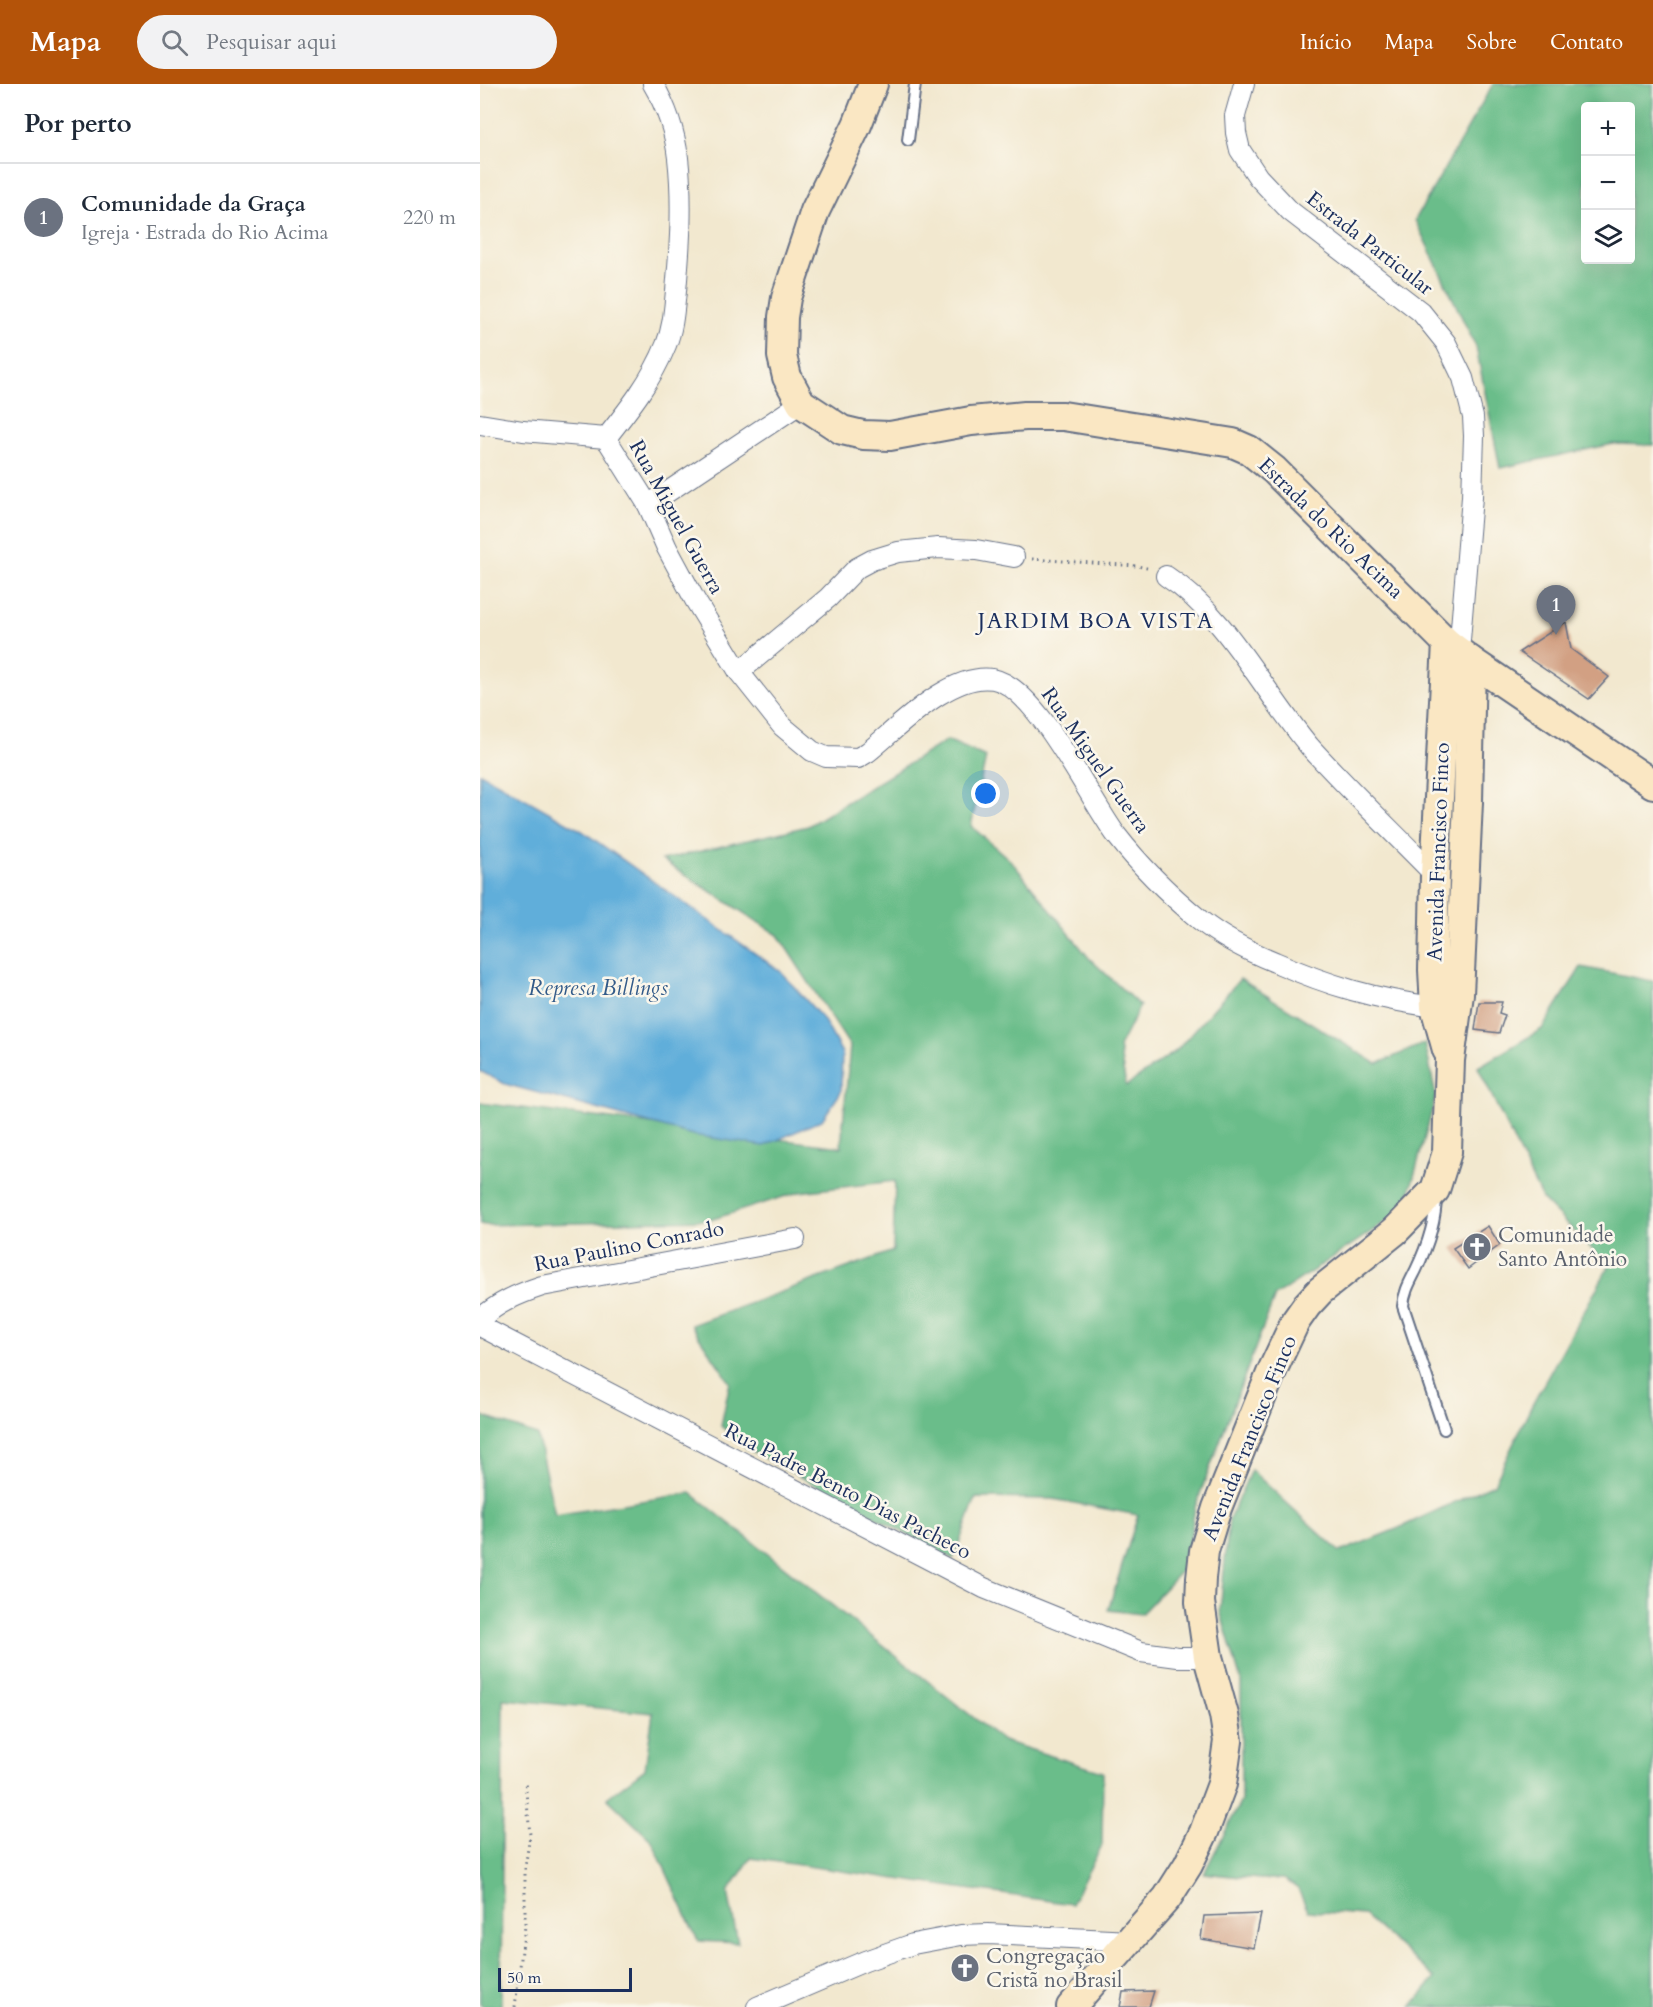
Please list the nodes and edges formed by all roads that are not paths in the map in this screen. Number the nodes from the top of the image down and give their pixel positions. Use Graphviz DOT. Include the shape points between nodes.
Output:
graph roads {
  1 [pos="653,84"];
  2 [pos="873,84"];
  3 [pos="915,84"];
  4 [pos="1245,84"];
  5 [pos="908,140"];
  6 [pos="1463,378"];
  7 [pos="801,404"];
  8 [pos="480,424"];
  9 [pos="606,438"];
  10 [pos="648,505"];
  11 [pos="1014,557"];
  12 [pos="1166,576"];
  13 [pos="1459,652"];
  14 [pos="739,672"];
  15 [pos="1653,784"];
  16 [pos="1435,875"];
  17 [pos="1447,1001"];
  18 [pos="1436,1190"];
  19 [pos="795,1239"];
  20 [pos="480,1319"];
  21 [pos="480,1326"];
  22 [pos="1444,1429"];
  23 [pos="1208,1657"];
  24 [pos="1131,1941"];
  25 [pos="757,2007"];
  26 [pos="1071,2007"];
  1 -- 9 [label="street" via="667,114 678,158 681,199 672,330 648,382"];
  2 -- 7 [label="street" via="815,212 786,298 782,356 787,377"];
  3 -- 5 [label="lane"];
  4 -- 6 [label="street, Estrada Particular" via="1235,116 1240,150 1271,193 1421,312 1446,343"];
  6 -- 13 [label="street, Avenida Francisco Finco" via="1473,417 1474,446"];
  7 -- 10 [label="street"];
  7 -- 13 [label="street, Estrada do Rio Acima" via="842,430 862,435 890,436 970,421 1063,416 1233,443 1250,450 1274,470"];
  8 -- 9 [label="street, Rua Miguel Guerra"];
  9 -- 10 [label="street, Rua Miguel Guerra"];
  10 -- 14 [label="street, Rua Miguel Guerra" via="695,600"];
  11 -- 14 [label="street" via="938,548 898,552 872,560 857,568 828,598"];
  12 -- 16 [label="street" via="1180,584 1219,625 1310,746"];
  13 -- 15 [label="street, Estrada do Rio Acima"];
  13 -- 16 [label="street, Avenida Francisco Finco"];
  13 -- 17 [label="street, Avenida Francisco Finco" via="1468,802"];
  14 -- 17 [label="street, Rua Miguel Guerra" via="794,737 812,751 841,759 858,758 868,752 940,693 960,682 993,679 1005,683 1044,720 1118,837 1152,877 1201,921 1245,949 1352,992 1392,1001"];
  16 -- 17 [label="street, Avenida Francisco Finco" via="1433,970"];
  17 -- 18 [label="street, Avenida Francisco Finco" via="1447,1152"];
  18 -- 22 [label="lane" via="1430,1234 1406,1288 1403,1306"];
  18 -- 23 [label="street, Avenida Francisco Finco" via="1395,1231 1320,1291 1295,1322 1217,1509 1204,1551 1200,1602"];
  19 -- 20 [label="street, Rua Paulino Conrado" via="542,1286 514,1295"];
  21 -- 23 [label="street, Rua Padre Bento Dias Pacheco" via="984,1588 1141,1652"];
  23 -- 24 [label="street, Avenida Francisco Finco" via="1228,1741 1222,1784 1188,1865"];
  24 -- 25 [label="street" via="988,1934 951,1937 913,1944 865,1961"];
  24 -- 26 [label="street, Avenida Francisco Finco"];
}
